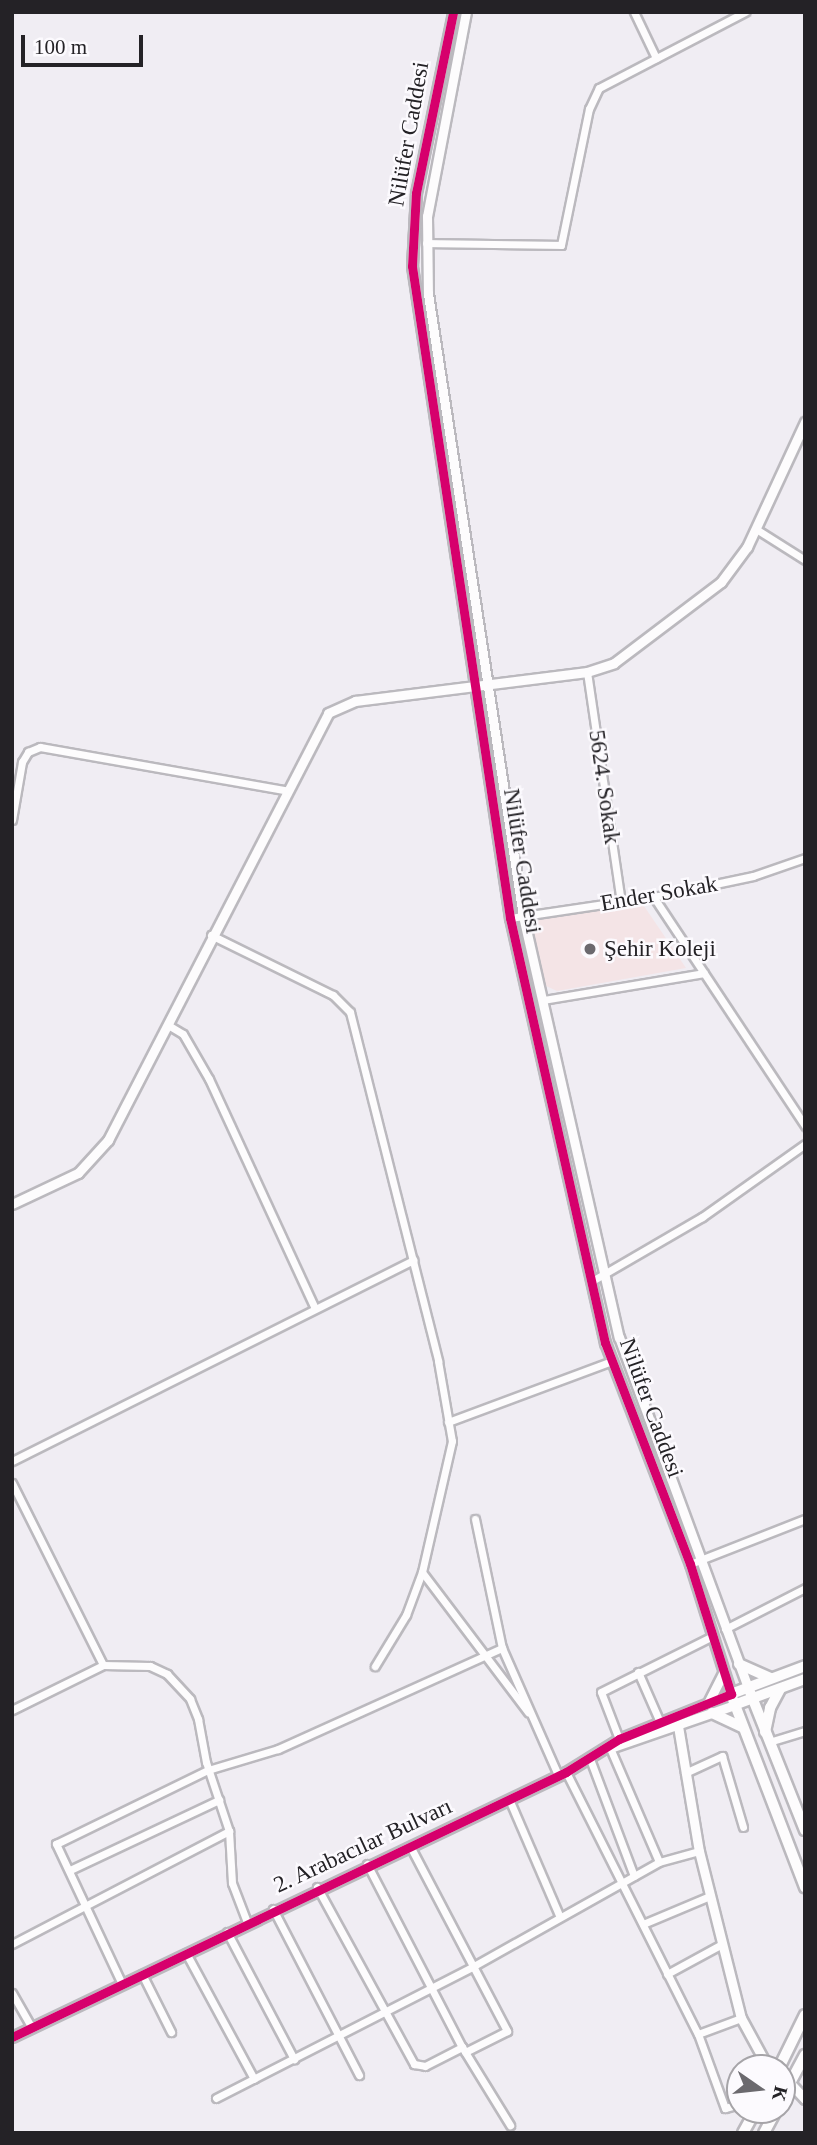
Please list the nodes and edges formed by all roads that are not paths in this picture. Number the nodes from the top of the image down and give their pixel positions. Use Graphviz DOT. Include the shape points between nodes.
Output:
graph roads {
  1 [pos="453,12"];
  2 [pos="466,12"];
  3 [pos="634,12"];
  4 [pos="745,12"];
  5 [pos="656,58"];
  6 [pos="426,243"];
  7 [pos="805,422"];
  8 [pos="756,529"];
  9 [pos="805,560"];
  10 [pos="587,672"];
  11 [pos="486,685"];
  12 [pos="475,686"];
  13 [pos="285,790"];
  14 [pos="12,820"];
  15 [pos="805,858"];
  16 [pos="653,896"];
  17 [pos="621,901"];
  18 [pos="523,916"];
  19 [pos="510,918"];
  20 [pos="212,936"];
  21 [pos="704,973"];
  22 [pos="543,1000"];
  23 [pos="168,1025"];
  24 [pos="805,1126"];
  25 [pos="805,1144"];
  26 [pos="12,1204"];
  27 [pos="412,1261"];
  28 [pos="606,1273"];
  29 [pos="592,1281"];
  30 [pos="315,1308"];
  31 [pos="612,1361"];
  32 [pos="448,1422"];
  33 [pos="12,1461"];
  34 [pos="12,1483"];
  35 [pos="475,1519"];
  36 [pos="805,1519"];
  37 [pos="704,1560"];
  38 [pos="690,1564"];
  39 [pos="422,1572"];
  40 [pos="805,1588"];
  41 [pos="725,1629"];
  42 [pos="711,1637"];
  43 [pos="502,1648"];
  44 [pos="482,1654"];
  45 [pos="739,1664"];
  46 [pos="103,1665"];
  47 [pos="375,1666"];
  48 [pos="805,1666"];
  49 [pos="723,1671"];
  50 [pos="638,1672"];
  51 [pos="772,1678"];
  52 [pos="805,1679"];
  53 [pos="748,1687"];
  54 [pos="781,1688"];
  55 [pos="732,1699"];
  56 [pos="752,1699"];
  57 [pos="710,1708"];
  58 [pos="12,1710"];
  59 [pos="533,1718"];
  60 [pos="660,1722"];
  61 [pos="678,1726"];
  62 [pos="742,1727"];
  63 [pos="805,1731"];
  64 [pos="767,1737"];
  65 [pos="619,1739"];
  66 [pos="610,1748"];
  67 [pos="590,1759"];
  68 [pos="208,1770"];
  69 [pos="562,1773"];
  70 [pos="685,1773"];
  71 [pos="509,1799"];
  72 [pos="219,1800"];
  73 [pos="800,1805"];
  74 [pos="743,1827"];
  75 [pos="805,1830"];
  76 [pos="229,1832"];
  77 [pos="410,1846"];
  78 [pos="699,1851"];
  79 [pos="659,1862"];
  80 [pos="367,1864"];
  81 [pos="70,1870"];
  82 [pos="634,1876"];
  83 [pos="620,1884"];
  84 [pos="317,1887"];
  85 [pos="805,1887"];
  86 [pos="710,1896"];
  87 [pos="88,1903"];
  88 [pos="273,1909"];
  89 [pos="559,1915"];
  90 [pos="247,1922"];
  91 [pos="643,1924"];
  92 [pos="227,1933"];
  93 [pos="12,1944"];
  94 [pos="722,1944"];
  95 [pos="186,1953"];
  96 [pos="472,1967"];
  97 [pos="667,1974"];
  98 [pos="142,1975"];
  99 [pos="122,1984"];
  100 [pos="431,1988"];
  101 [pos="12,1993"];
  102 [pos="384,2014"];
  103 [pos="805,2015"];
  104 [pos="741,2018"];
  105 [pos="32,2028"];
  106 [pos="171,2032"];
  107 [pos="698,2035"];
  108 [pos="341,2036"];
  109 [pos="12,2037"];
  110 [pos="463,2050"];
  111 [pos="761,2054"];
  112 [pos="784,2054"];
  113 [pos="805,2055"];
  114 [pos="294,2059"];
  115 [pos="796,2072"];
  116 [pos="359,2074"];
  117 [pos="254,2079"];
  118 [pos="216,2098"];
  119 [pos="726,2108"];
  120 [pos="510,2125"];
  1 -- 12 [label="street, Nilüfer Caddesi" via="416,193 412,266"];
  2 -- 6 [label="street" via="436,156"];
  3 -- 5 [label="street"];
  4 -- 5 [label="street"];
  5 -- 6 [label="street" via="599,88 593,98 561,245"];
  6 -- 11 [label="street" via="435,355"];
  7 -- 8 [label="street"];
  8 -- 9 [label="street"];
  8 -- 10 [label="street" via="712,590 614,663"];
  10 -- 11 [label="street"];
  10 -- 17 [label="street, 5624. Sokak"];
  11 -- 12 [label="street"];
  11 -- 18 [label="street"];
  12 -- 13 [label="street" via="340,706 318,725"];
  12 -- 19 [label="street, Nilüfer Caddesi"];
  13 -- 14 [label="street" via="40,747 28,752 22,762"];
  13 -- 20 [label="street"];
  15 -- 16 [label="street, Ender Sokak" via="753,876"];
  16 -- 17 [label="street, Ender Sokak"];
  16 -- 21 [label="street"];
  17 -- 18 [label="street, Ender Sokak"];
  18 -- 19 [label="street, Ender Sokak"];
  18 -- 22 [label="street"];
  19 -- 29 [label="street, Nilüfer Caddesi"];
  20 -- 23 [label="street"];
  20 -- 27 [label="street" via="333,995 349,1012"];
  21 -- 22 [label="street"];
  21 -- 24 [label="street"];
  22 -- 28 [label="street"];
  23 -- 26 [label="street" via="108,1140 92,1161"];
  23 -- 30 [label="street" via="183,1034 209,1079"];
  25 -- 28 [label="street" via="702,1217"];
  27 -- 30 [label="street"];
  27 -- 32 [label="street"];
  28 -- 29 [label="street"];
  28 -- 37 [label="street" via="619,1337"];
  29 -- 31 [label="street, Nilüfer Caddesi"];
  30 -- 33 [label="street"];
  31 -- 32 [label="street"];
  31 -- 38 [label="street, Nilüfer Caddesi"];
  32 -- 39 [label="street" via="452,1441"];
  34 -- 46 [label="street"];
  35 -- 43 [label="street"];
  36 -- 37 [label="street"];
  37 -- 38 [label="street"];
  37 -- 41 [label="street"];
  38 -- 42 [label="street, Nilüfer Caddesi"];
  39 -- 44 [label="street"];
  39 -- 47 [label="street" via="406,1615"];
  40 -- 41 [label="street"];
  41 -- 45 [label="street"];
  42 -- 49 [label="street, Nilüfer Caddesi"];
  42 -- 50 [label="street"];
  43 -- 44 [label="street"];
  43 -- 59 [label="street"];
  44 -- 59 [label="street"];
  44 -- 68 [label="street" via="278,1749"];
  45 -- 51 [label="main road"];
  45 -- 53 [label="street"];
  46 -- 58 [label="street"];
  46 -- 68 [label="street" via="150,1666 167,1674 190,1699"];
  48 -- 51 [label="main road"];
  49 -- 55 [label="street, Nilüfer Caddesi"];
  49 -- 57 [label="street"];
  50 -- 60 [label="street"];
  50 -- 65 [label="street" via="601,1692"];
  51 -- 53 [label="main road"];
  52 -- 54 [label="main road"];
  53 -- 55 [label="main road"];
  53 -- 56 [label="main road"];
  54 -- 56 [label="main road"];
  54 -- 64 [label="main road" via="770,1708"];
  55 -- 56 [label="main road"];
  55 -- 57 [label="street"];
  55 -- 62 [label="main road"];
  56 -- 64 [label="main road"];
  57 -- 60 [label="street, 2. Arabacılar Bulvarı"];
  57 -- 61 [label="street"];
  57 -- 62 [label="main road"];
  59 -- 69 [label="street"];
  60 -- 65 [label="street, 2. Arabacılar Bulvarı"];
  61 -- 66 [label="street"];
  61 -- 70 [label="street"];
  62 -- 85 [label="main road"];
  63 -- 64 [label="street"];
  64 -- 73 [label="main road"];
  65 -- 66 [label="street, 2. Arabacılar Bulvarı"];
  66 -- 67 [label="street, 2. Arabacılar Bulvarı"];
  66 -- 79 [label="street"];
  67 -- 69 [label="street, 2. Arabacılar Bulvarı"];
  67 -- 82 [label="street"];
  68 -- 72 [label="street"];
  68 -- 81 [label="street" via="56,1844"];
  69 -- 71 [label="street, 2. Arabacılar Bulvarı"];
  69 -- 83 [label="street"];
  70 -- 74 [label="street" via="722,1756"];
  70 -- 78 [label="street"];
  71 -- 77 [label="street, 2. Arabacılar Bulvarı"];
  71 -- 89 [label="street"];
  72 -- 76 [label="street"];
  72 -- 81 [label="street"];
  73 -- 75 [label="main road"];
  76 -- 87 [label="street"];
  76 -- 90 [label="street" via="232,1883"];
  77 -- 80 [label="street, 2. Arabacılar Bulvarı"];
  77 -- 96 [label="street"];
  78 -- 79 [label="street"];
  78 -- 86 [label="street"];
  79 -- 82 [label="street"];
  80 -- 84 [label="street, 2. Arabacılar Bulvarı"];
  80 -- 100 [label="street"];
  81 -- 87 [label="street"];
  82 -- 83 [label="street"];
  83 -- 89 [label="street"];
  83 -- 91 [label="street"];
  84 -- 88 [label="street, 2. Arabacılar Bulvarı"];
  84 -- 102 [label="street"];
  86 -- 91 [label="street"];
  86 -- 94 [label="street"];
  87 -- 93 [label="street"];
  87 -- 99 [label="street"];
  88 -- 90 [label="street, 2. Arabacılar Bulvarı"];
  88 -- 108 [label="street"];
  89 -- 96 [label="street"];
  90 -- 92 [label="street, 2. Arabacılar Bulvarı"];
  91 -- 97 [label="street"];
  92 -- 95 [label="street, 2. Arabacılar Bulvarı"];
  92 -- 114 [label="street"];
  94 -- 97 [label="street"];
  94 -- 104 [label="street"];
  95 -- 98 [label="street, 2. Arabacılar Bulvarı"];
  95 -- 117 [label="street"];
  96 -- 100 [label="street"];
  96 -- 110 [label="street" via="507,2031"];
  97 -- 107 [label="street"];
  98 -- 99 [label="street, 2. Arabacılar Bulvarı"];
  98 -- 106 [label="street"];
  99 -- 105 [label="street, 2. Arabacılar Bulvarı"];
  100 -- 102 [label="street"];
  100 -- 110 [label="street"];
  101 -- 105 [label="street"];
  102 -- 108 [label="street"];
  102 -- 110 [label="street" via="414,2064 425,2066"];
  103 -- 112 [label="main road"];
  104 -- 107 [label="street"];
  104 -- 111 [label="street"];
  105 -- 109 [label="street, 2. Arabacılar Bulvarı"];
  107 -- 119 [label="street"];
  108 -- 114 [label="street"];
  108 -- 116 [label="street"];
  110 -- 120 [label="street"];
  113 -- 115 [label="main road"];
  114 -- 117 [label="street"];
  117 -- 118 [label="street"];
}
